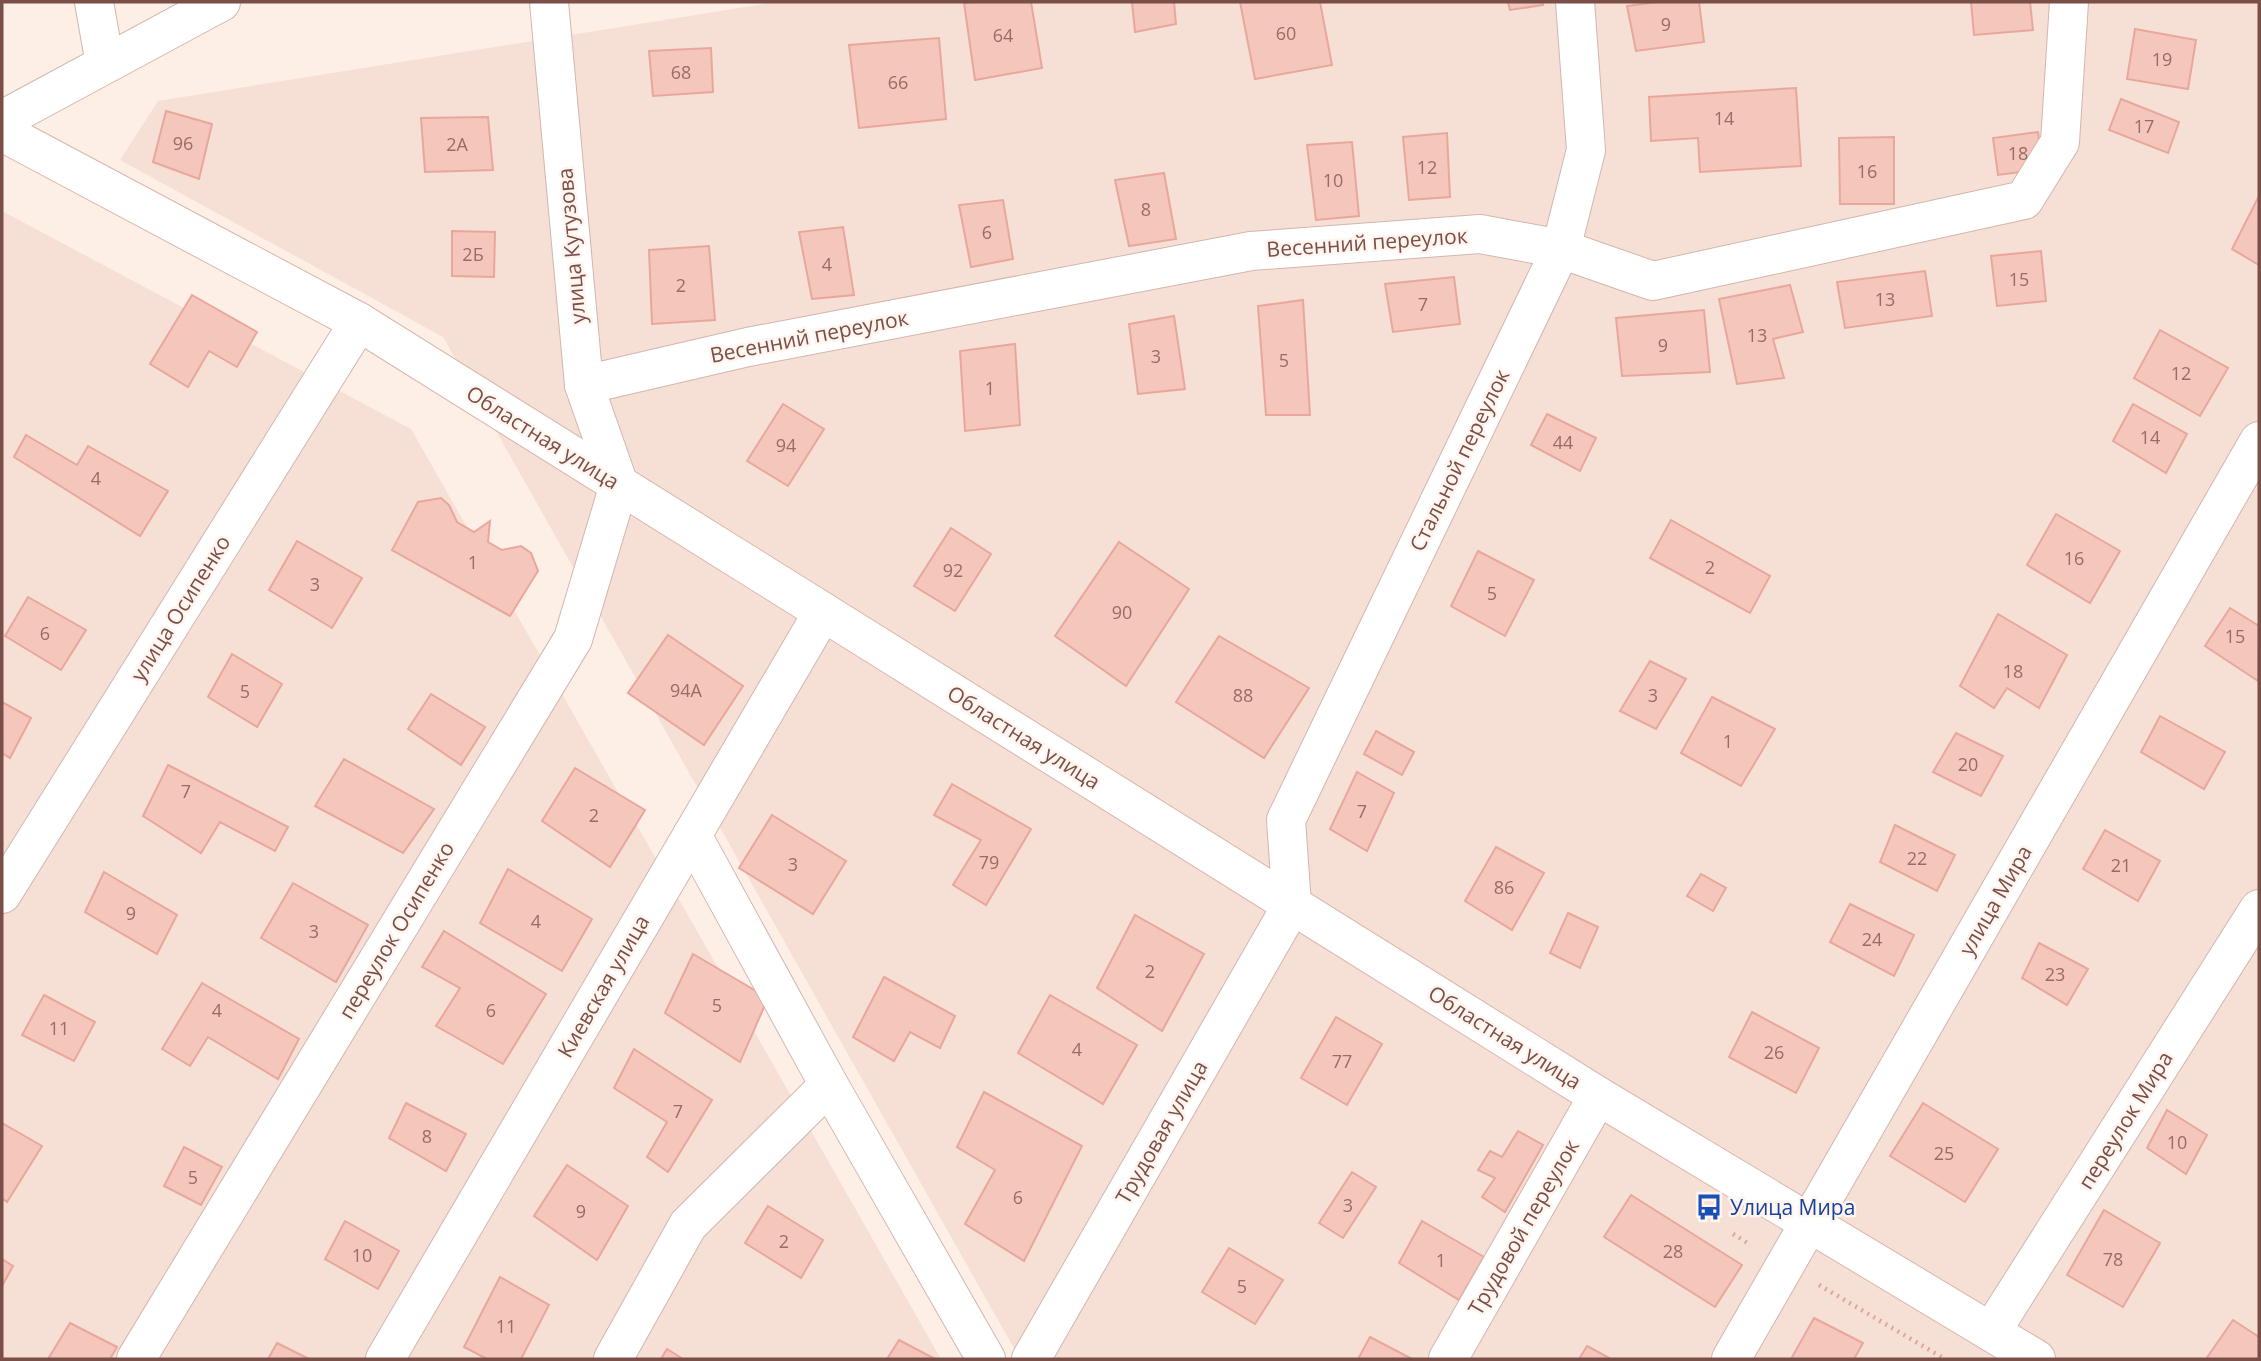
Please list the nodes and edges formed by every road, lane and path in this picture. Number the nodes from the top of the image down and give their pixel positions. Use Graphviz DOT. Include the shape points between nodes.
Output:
graph roads {
  1 [pos="94,2"];
  2 [pos="221,2"];
  3 [pos="549,2"];
  4 [pos="1575,2"];
  5 [pos="2069,2"];
  6 [pos="105,64"];
  7 [pos="2,120"];
  8 [pos="2,132"];
  9 [pos="1560,250"];
  10 [pos="359,321"];
  11 [pos="584,385"];
  12 [pos="2259,441"];
  13 [pos="618,485"];
  14 [pos="823,612"];
  15 [pos="692,835"];
  16 [pos="2,894"];
  17 [pos="1292,905"];
  18 [pos="2259,909"];
  19 [pos="829,1085"];
  20 [pos="1598,1096"];
  21 [pos="1809,1224"];
  22 [pos="1733,1234"];
  23 [pos="1785,1265"];
  24 [pos="1991,1332"];
  25 [pos="136,1359"];
  26 [pos="384,1359"];
  27 [pos="613,1359"];
  28 [pos="986,1359"];
  29 [pos="1031,1359"];
  30 [pos="1448,1359"];
  31 [pos="1731,1359"];
  32 [pos="1945,1359"];
  33 [pos="2036,1359"];
  1 -- 6 [label="street"];
  2 -- 6 [label="street"];
  3 -- 11 [label="street, улица Кутузова"];
  4 -- 9 [label="street, Стальной переулок" via="1586,150"];
  5 -- 9 [label="street, Весенний переулок" via="2060,142 2024,200 1653,281"];
  6 -- 7 [label="street"];
  8 -- 10 [label="street, Областная улица"];
  9 -- 11 [label="street, Весенний переулок" via="1480,234 1251,251 748,347"];
  9 -- 17 [label="street, Стальной переулок" via="1286,821"];
  10 -- 13 [label="street, Областная улица"];
  10 -- 16 [label="street, улица Осипенко"];
  11 -- 13 [label="street, улица Кутузова"];
  12 -- 21 [label="street, улица Мира"];
  13 -- 14 [label="street, Областная улица"];
  13 -- 25 [label="street, переулок Осипенко" via="573,639"];
  14 -- 15 [label="street, Киевская улица"];
  14 -- 17 [label="street, Областная улица"];
  15 -- 19 [label="street"];
  15 -- 26 [label="street, Киевская улица"];
  17 -- 20 [label="street, Областная улица"];
  17 -- 29 [label="street, Трудовая улица"];
  18 -- 24 [label="street, переулок Мира"];
  19 -- 27 [label="street" via="688,1225"];
  19 -- 28 [label="street"];
  20 -- 21 [label="street, Областная улица"];
  20 -- 30 [label="street, Трудовой переулок"];
  21 -- 23 [label="street, улица Мира"];
  21 -- 24 [label="street, Областная улица"];
  22 -- 23 [label="path"];
  23 -- 31 [label="street, улица Мира"];
  23 -- 32 [label="path"];
  24 -- 33 [label="street, Областная улица"];
}
